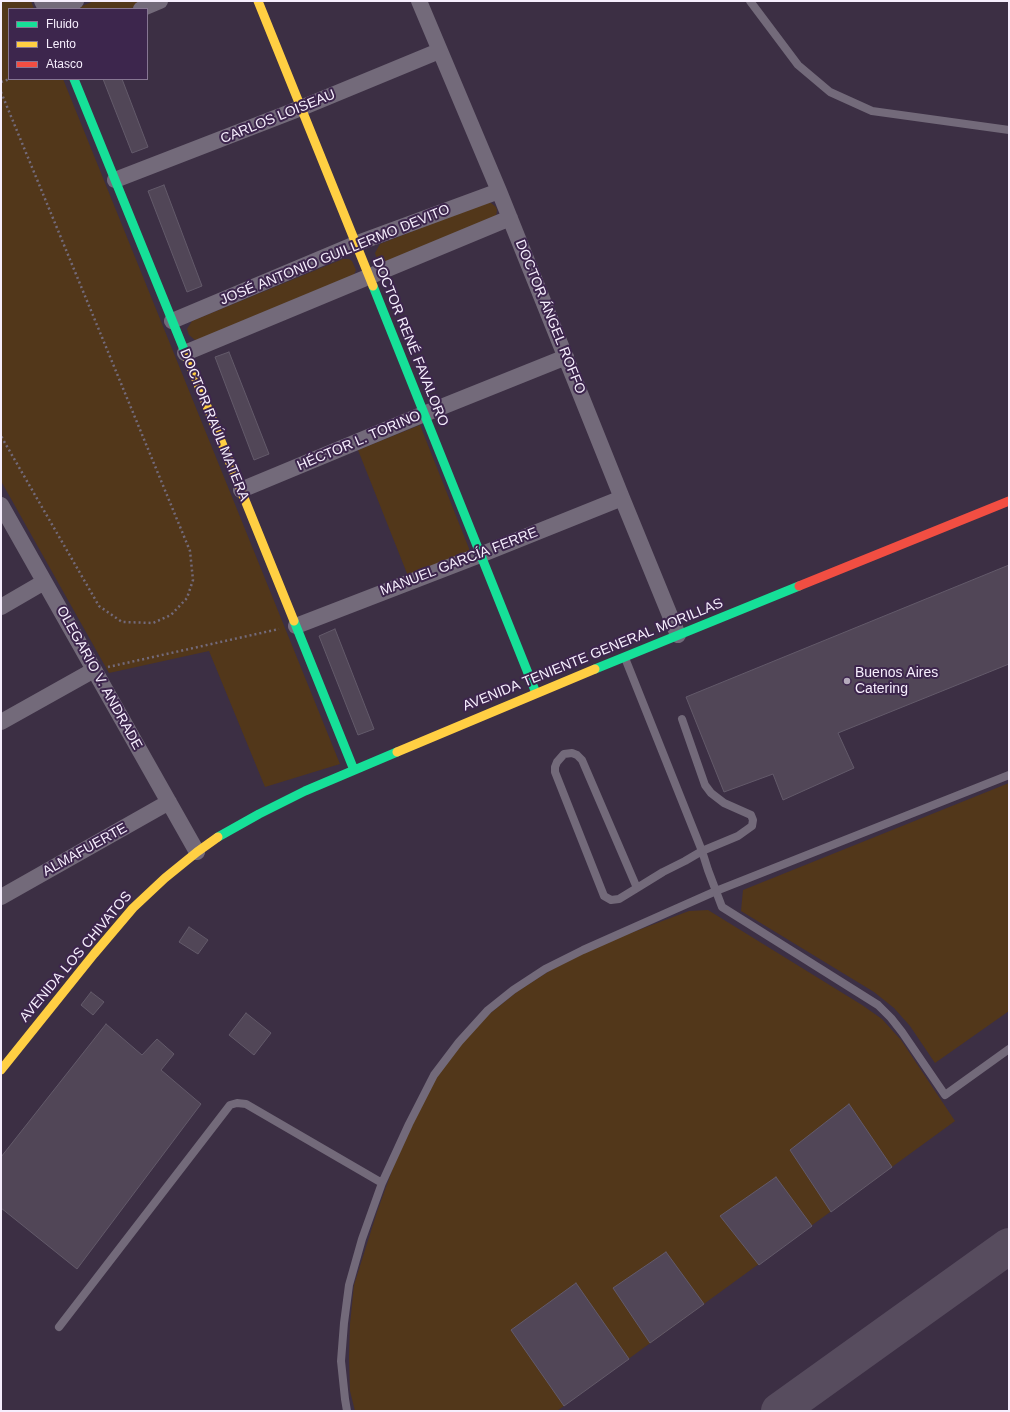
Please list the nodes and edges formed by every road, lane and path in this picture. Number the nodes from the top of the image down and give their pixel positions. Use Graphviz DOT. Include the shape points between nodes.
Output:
graph roads {
  1 [pos="76,1"];
  2 [pos="160,1"];
  3 [pos="258,1"];
  4 [pos="419,1"];
  5 [pos="750,1"];
  6 [pos="58,8"];
  7 [pos="143,8"];
  8 [pos="439,51"];
  9 [pos="74,80"];
  10 [pos="1,92"];
  11 [pos="301,108"];
  12 [pos="1009,130"];
  13 [pos="115,180"];
  14 [pos="499,191"];
  15 [pos="510,218"];
  16 [pos="356,244"];
  17 [pos="369,277"];
  18 [pos="172,321"];
  19 [pos="185,353"];
  20 [pos="566,357"];
  21 [pos="424,414"];
  22 [pos="1,436"];
  23 [pos="241,490"];
  24 [pos="622,498"];
  25 [pos="1009,501"];
  26 [pos="1,505"];
  27 [pos="480,555"];
  28 [pos="44,582"];
  29 [pos="1,607"];
  30 [pos="296,626"];
  31 [pos="678,635"];
  32 [pos="624,657"];
  33 [pos="94,670"];
  34 [pos="536,693"];
  35 [pos="682,720"];
  36 [pos="1,722"];
  37 [pos="354,770"];
  38 [pos="1009,775"];
  39 [pos="169,802"];
  40 [pos="702,851"];
  41 [pos="197,852"];
  42 [pos="637,888"];
  43 [pos="716,891"];
  44 [pos="1,897"];
  45 [pos="1009,1049"];
  46 [pos="1,1070"];
  47 [pos="382,1183"];
  48 [pos="59,1327"];
  49 [pos="347,1411"];
  1 -- 6 [label="street"];
  2 -- 7 [label="street"];
  3 -- 11 [label="street, DOCTOR RENÉ FAVALORO"];
  4 -- 8 [label="street, DOCTOR ÁNGEL ROFFO"];
  5 -- 12 [label="lane" via="798,65 830,92 872,111"];
  8 -- 11 [label="street, CARLOS LOISEAU"];
  8 -- 14 [label="street, DOCTOR ÁNGEL ROFFO"];
  9 -- 13 [label="street, DOCTOR RAÚL MATERA"];
  10 -- 22 [label="path" via="190,551 193,580 187,598 171,615 153,623 122,622 99,606"];
  11 -- 13 [label="street, CARLOS LOISEAU"];
  11 -- 16 [label="street, DOCTOR RENÉ FAVALORO"];
  13 -- 18 [label="street, DOCTOR RAÚL MATERA"];
  14 -- 15 [label="street, DOCTOR ÁNGEL ROFFO"];
  14 -- 16 [label="street, JOSÉ ANTONIO GUILLERMO DEVITO"];
  15 -- 17 [label="street"];
  15 -- 20 [label="street, DOCTOR ÁNGEL ROFFO"];
  16 -- 17 [label="street, DOCTOR RENÉ FAVALORO"];
  16 -- 18 [label="street, JOSÉ ANTONIO GUILLERMO DEVITO"];
  17 -- 19 [label="street"];
  17 -- 21 [label="street, DOCTOR RENÉ FAVALORO"];
  18 -- 19 [label="street, DOCTOR RAÚL MATERA"];
  19 -- 23 [label="street, DOCTOR RAÚL MATERA"];
  20 -- 21 [label="street, HÉCTOR L. TORINO"];
  20 -- 24 [label="street, DOCTOR ÁNGEL ROFFO"];
  21 -- 23 [label="street, HÉCTOR L. TORINO"];
  21 -- 27 [label="street, DOCTOR RENÉ FAVALORO"];
  23 -- 30 [label="street, DOCTOR RAÚL MATERA"];
  24 -- 27 [label="street, MANUEL GARCÍA FERRE"];
  24 -- 31 [label="street, DOCTOR ÁNGEL ROFFO"];
  25 -- 31 [label="street, AVENIDA TENIENTE GENERAL MORILLAS"];
  26 -- 28 [label="street, OLEGARIO V. ANDRADE"];
  27 -- 30 [label="street, MANUEL GARCÍA FERRE"];
  27 -- 34 [label="street, DOCTOR RENÉ FAVALORO"];
  28 -- 29 [label="street"];
  28 -- 33 [label="street, OLEGARIO V. ANDRADE"];
  30 -- 33 [label="path"];
  30 -- 37 [label="street, DOCTOR RAÚL MATERA"];
  31 -- 32 [label="street, AVENIDA TENIENTE GENERAL MORILLAS"];
  32 -- 34 [label="street, AVENIDA TENIENTE GENERAL MORILLAS"];
  32 -- 40 [label="lane"];
  33 -- 36 [label="street"];
  33 -- 39 [label="street, OLEGARIO V. ANDRADE"];
  34 -- 37 [label="street, AVENIDA TENIENTE GENERAL MORILLAS"];
  35 -- 40 [label="lane" via="705,785 724,803 751,815 753,820 752,826 738,836"];
  37 -- 41 [label="street, AVENIDA TENIENTE GENERAL MORILLAS" via="259,814 224,833"];
  38 -- 43 [label="lane"];
  39 -- 41 [label="street, OLEGARIO V. ANDRADE"];
  39 -- 44 [label="street, ALMAFUERTE"];
  40 -- 42 [label="lane"];
  40 -- 43 [label="lane"];
  41 -- 46 [label="street, AVENIDA LOS CHIVATOS" via="164,878 133,908"];
  42 -- 42 [label="lane" via="618,899 611,900 604,896 555,772 557,762 564,754 572,753 582,760"];
  43 -- 45 [label="lane" via="722,907 878,1005 902,1032 945,1095"];
  43 -- 47 [label="lane" via="545,969 488,1010 434,1075"];
  47 -- 48 [label="lane" via="246,1104 230,1105"];
  47 -- 49 [label="lane" via="349,1285 341,1361"];
}
